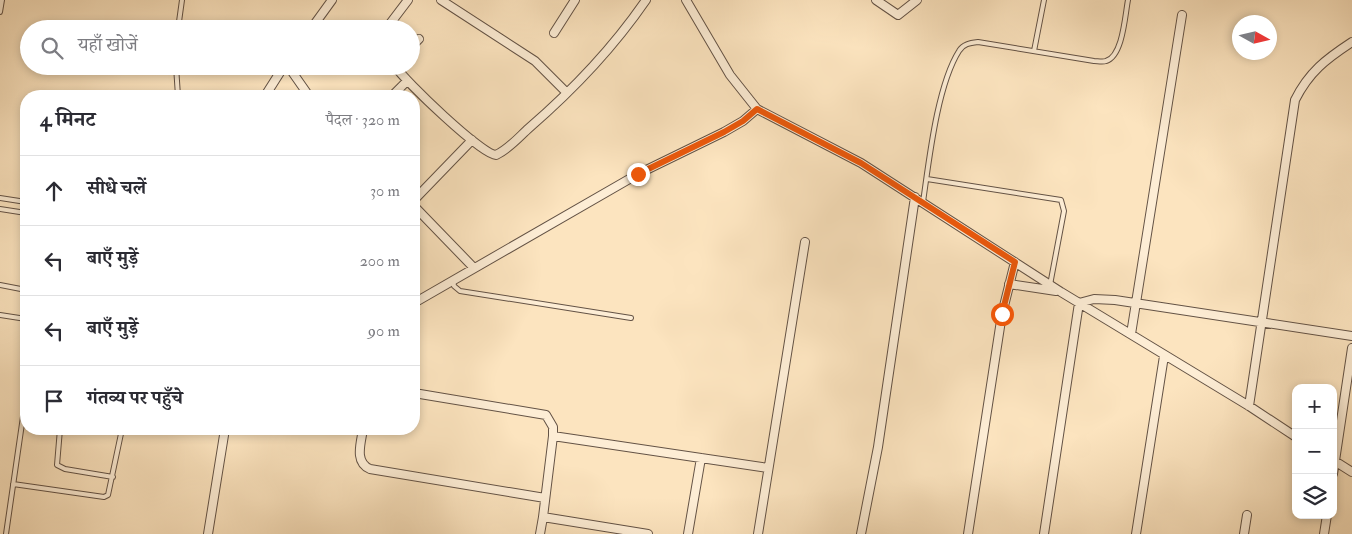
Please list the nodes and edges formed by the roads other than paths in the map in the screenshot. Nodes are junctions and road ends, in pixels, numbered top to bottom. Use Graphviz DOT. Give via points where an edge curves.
graph roads {
  1 [pos="2,0"];
  2 [pos="182,0"];
  3 [pos="332,0"];
  4 [pos="408,0"];
  5 [pos="441,0"];
  6 [pos="575,0"];
  7 [pos="646,0"];
  8 [pos="686,0"];
  9 [pos="876,0"];
  10 [pos="917,0"];
  11 [pos="1044,0"];
  12 [pos="1128,0"];
  13 [pos="0,12"];
  14 [pos="1182,15"];
  15 [pos="179,20"];
  16 [pos="318,20"];
  17 [pos="393,20"];
  18 [pos="554,33"];
  19 [pos="1352,42"];
  20 [pos="1034,52"];
  21 [pos="177,75"];
  22 [pos="280,75"];
  23 [pos="293,75"];
  24 [pos="402,75"];
  25 [pos="407,81"];
  26 [pos="178,90"];
  27 [pos="269,90"];
  28 [pos="304,90"];
  29 [pos="398,90"];
  30 [pos="417,90"];
  31 [pos="420,93"];
  32 [pos="567,93"];
  33 [pos="757,109"];
  34 [pos="472,140"];
  35 [pos="927,179"];
  36 [pos="420,194"];
  37 [pos="915,196"];
  38 [pos="0,198"];
  39 [pos="20,201"];
  40 [pos="923,202"];
  41 [pos="0,209"];
  42 [pos="20,212"];
  43 [pos="420,212"];
  44 [pos="805,242"];
  45 [pos="1015,262"];
  46 [pos="474,268"];
  47 [pos="453,280"];
  48 [pos="1009,284"];
  49 [pos="0,285"];
  50 [pos="1050,285"];
  51 [pos="20,289"];
  52 [pos="1061,292"];
  53 [pos="420,299"];
  54 [pos="1079,303"];
  55 [pos="1135,304"];
  56 [pos="0,315"];
  57 [pos="20,318"];
  58 [pos="631,318"];
  59 [pos="1260,323"];
  60 [pos="1131,334"];
  61 [pos="1352,336"];
  62 [pos="1352,348"];
  63 [pos="1164,356"];
  64 [pos="420,394"];
  65 [pos="1248,406"];
  66 [pos="1292,434"];
  67 [pos="20,435"];
  68 [pos="60,435"];
  69 [pos="121,435"];
  70 [pos="223,435"];
  71 [pos="362,435"];
  72 [pos="553,436"];
  73 [pos="1337,441"];
  74 [pos="701,458"];
  75 [pos="1337,462"];
  76 [pos="768,468"];
  77 [pos="1352,472"];
  78 [pos="113,477"];
  79 [pos="13,484"];
  80 [pos="545,498"];
  81 [pos="1247,515"];
  82 [pos="543,517"];
  83 [pos="1326,519"];
  84 [pos="6,534"];
  85 [pos="208,534"];
  86 [pos="540,534"];
  87 [pos="648,534"];
  88 [pos="688,534"];
  89 [pos="758,534"];
  90 [pos="861,534"];
  91 [pos="968,534"];
  92 [pos="1044,534"];
  93 [pos="1136,534"];
  94 [pos="1244,534"];
  95 [pos="1324,534"];
  1 -- 13 [label="lane"];
  2 -- 15 [label="lane"];
  3 -- 16 [label="street"];
  4 -- 17 [label="street"];
  5 -- 32 [label="street" via="535,61"];
  6 -- 18 [label="street"];
  7 -- 32 [label="street" via="608,51"];
  8 -- 33 [label="street" via="730,75"];
  9 -- 10 [label="street" via="898,15"];
  11 -- 20 [label="lane"];
  12 -- 20 [label="lane" via="1120,45 1114,56 1106,61"];
  14 -- 55 [label="street"];
  19 -- 59 [label="street" via="1316,68 1304,81 1295,100"];
  20 -- 35 [label="lane" via="978,42 967,43 959,50 941,102"];
  21 -- 26 [label="lane"];
  22 -- 27 [label="street"];
  23 -- 28 [label="street"];
  24 -- 25 [label="street"];
  25 -- 29 [label="street"];
  25 -- 30 [label="street"];
  31 -- 34 [label="street"];
  32 -- 34 [label="street" via="496,155 488,153"];
  33 -- 37 [label="street" via="861,163"];
  33 -- 46 [label="street" via="724,132 638,174"];
  34 -- 36 [label="street"];
  35 -- 40 [label="lane"];
  35 -- 50 [label="lane" via="1061,200 1064,211"];
  37 -- 40 [label="street"];
  37 -- 90 [label="street" via="880,439"];
  38 -- 39 [label="lane"];
  40 -- 45 [label="street"];
  41 -- 42 [label="lane"];
  43 -- 46 [label="street"];
  44 -- 76 [label="street"];
  45 -- 48 [label="street"];
  45 -- 50 [label="street"];
  46 -- 47 [label="street"];
  47 -- 53 [label="street"];
  47 -- 58 [label="lane" via="460,291"];
  48 -- 52 [label="street"];
  48 -- 91 [label="street"];
  49 -- 51 [label="lane"];
  50 -- 52 [label="street"];
  52 -- 54 [label="street"];
  54 -- 55 [label="street" via="1094,299"];
  54 -- 60 [label="street"];
  54 -- 92 [label="street"];
  55 -- 59 [label="street"];
  55 -- 60 [label="street"];
  56 -- 57 [label="lane"];
  59 -- 61 [label="street"];
  59 -- 65 [label="street"];
  60 -- 63 [label="street"];
  62 -- 73 [label="street"];
  63 -- 65 [label="street"];
  63 -- 93 [label="street"];
  64 -- 72 [label="street" via="540,413 551,420"];
  65 -- 66 [label="street"];
  67 -- 79 [label="lane"];
  68 -- 78 [label="lane" via="57,465"];
  69 -- 78 [label="lane"];
  70 -- 85 [label="street"];
  71 -- 80 [label="street" via="360,460 370,469"];
  72 -- 74 [label="street"];
  72 -- 80 [label="street"];
  74 -- 76 [label="street"];
  74 -- 88 [label="street"];
  75 -- 77 [label="street"];
  76 -- 89 [label="street"];
  78 -- 79 [label="lane" via="111,490 104,497"];
  79 -- 84 [label="lane"];
  80 -- 82 [label="street"];
  81 -- 94 [label="street"];
  82 -- 86 [label="street"];
  82 -- 87 [label="street"];
  83 -- 95 [label="street"];
}
